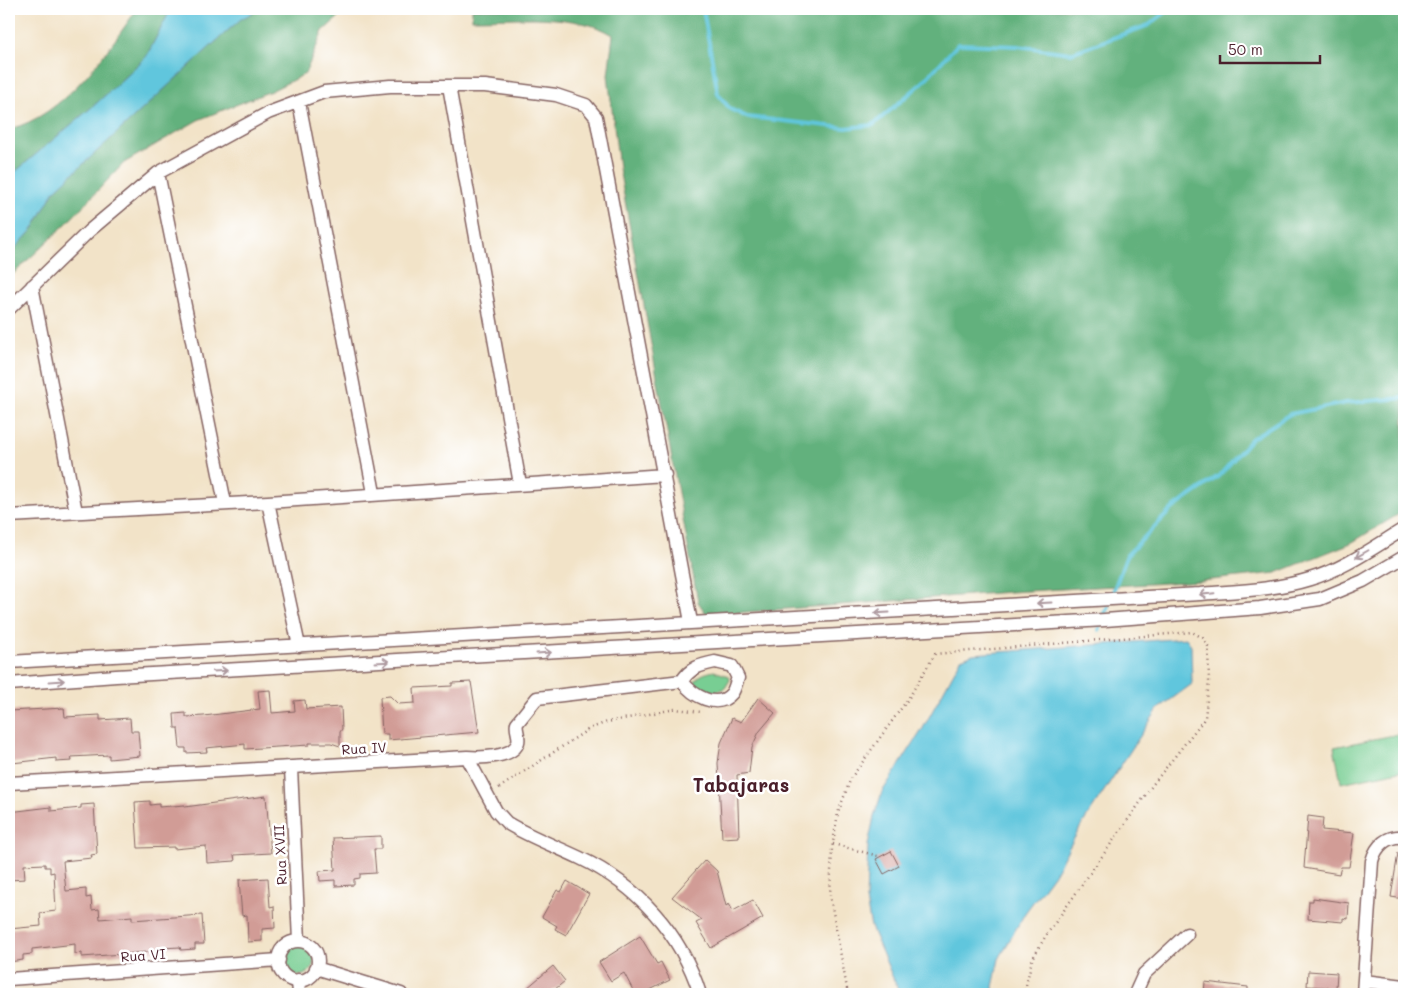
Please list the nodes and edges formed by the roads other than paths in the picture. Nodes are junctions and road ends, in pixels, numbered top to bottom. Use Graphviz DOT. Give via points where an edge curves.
graph roads {
  1 [pos="448,86"];
  2 [pos="299,102"];
  3 [pos="158,173"];
  4 [pos="32,286"];
  5 [pos="9,309"];
  6 [pos="665,475"];
  7 [pos="520,484"];
  8 [pos="374,493"];
  9 [pos="268,502"];
  10 [pos="226,503"];
  11 [pos="76,512"];
  12 [pos="9,516"];
  13 [pos="1404,530"];
  14 [pos="1404,557"];
  15 [pos="1258,588"];
  16 [pos="1260,608"];
  17 [pos="735,620"];
  18 [pos="691,622"];
  19 [pos="675,623"];
  20 [pos="737,641"];
  21 [pos="676,645"];
  22 [pos="299,646"];
  23 [pos="9,662"];
  24 [pos="682,681"];
  25 [pos="9,684"];
  26 [pos="467,757"];
  27 [pos="291,768"];
  28 [pos="9,783"];
  29 [pos="1404,837"];
  30 [pos="1187,934"];
  31 [pos="299,941"];
  32 [pos="279,960"];
  33 [pos="316,968"];
  34 [pos="9,979"];
  35 [pos="298,980"];
  36 [pos="1364,981"];
  37 [pos="1404,986"];
  38 [pos="1381,989"];
  39 [pos="299,994"];
  40 [pos="401,994"];
  41 [pos="700,994"];
  42 [pos="1135,994"];
  43 [pos="1363,994"];
  1 -- 2 [label="street" via="390,86 324,92"];
  1 -- 6 [label="street" via="485,86 556,95 586,105 596,117"];
  1 -- 7 [label="street"];
  2 -- 3 [label="street" via="268,113"];
  2 -- 8 [label="street"];
  3 -- 4 [label="street" via="89,231"];
  3 -- 10 [label="street"];
  4 -- 5 [label="street"];
  4 -- 11 [label="street"];
  6 -- 7 [label="street"];
  6 -- 18 [label="street"];
  7 -- 8 [label="street"];
  8 -- 9 [label="street"];
  9 -- 10 [label="street"];
  9 -- 22 [label="street"];
  10 -- 11 [label="street"];
  11 -- 12 [label="street"];
  13 -- 15 [label="street, one-way" via="1338,568 1309,579"];
  14 -- 16 [label="street" via="1363,581 1320,599"];
  15 -- 16 [label="street"];
  15 -- 17 [label="street, one-way"];
  16 -- 20 [label="street"];
  17 -- 18 [label="street"];
  17 -- 20 [label="street"];
  18 -- 19 [label="street"];
  19 -- 21 [label="street"];
  19 -- 22 [label="street"];
  20 -- 21 [label="street"];
  25 -- 21 [label="street, one-way"];
  22 -- 23 [label="street"];
  24 -- 26 [label="street, Rua IV" via="537,698 517,723 518,740 514,747 492,757"];
  26 -- 27 [label="street, Rua IV"];
  26 -- 41 [label="street" via="496,811 507,823 604,870 642,900 678,945"];
  27 -- 28 [label="street, Rua IV"];
  27 -- 31 [label="street, Rua XVII"];
  29 -- 36 [label="street" via="1383,842 1374,853"];
  30 -- 42 [label="street" via="1144,974"];
  31 -- 32 [label="street" via="282,948"];
  31 -- 33 [label="street" via="315,950"];
  32 -- 34 [label="street, Rua VI"];
  32 -- 35 [label="street" via="282,972"];
  33 -- 35 [label="street" via="309,977"];
  33 -- 40 [label="street"];
  35 -- 39 [label="street"];
  36 -- 38 [label="street"];
  36 -- 43 [label="street"];
  37 -- 38 [label="street"];
}
